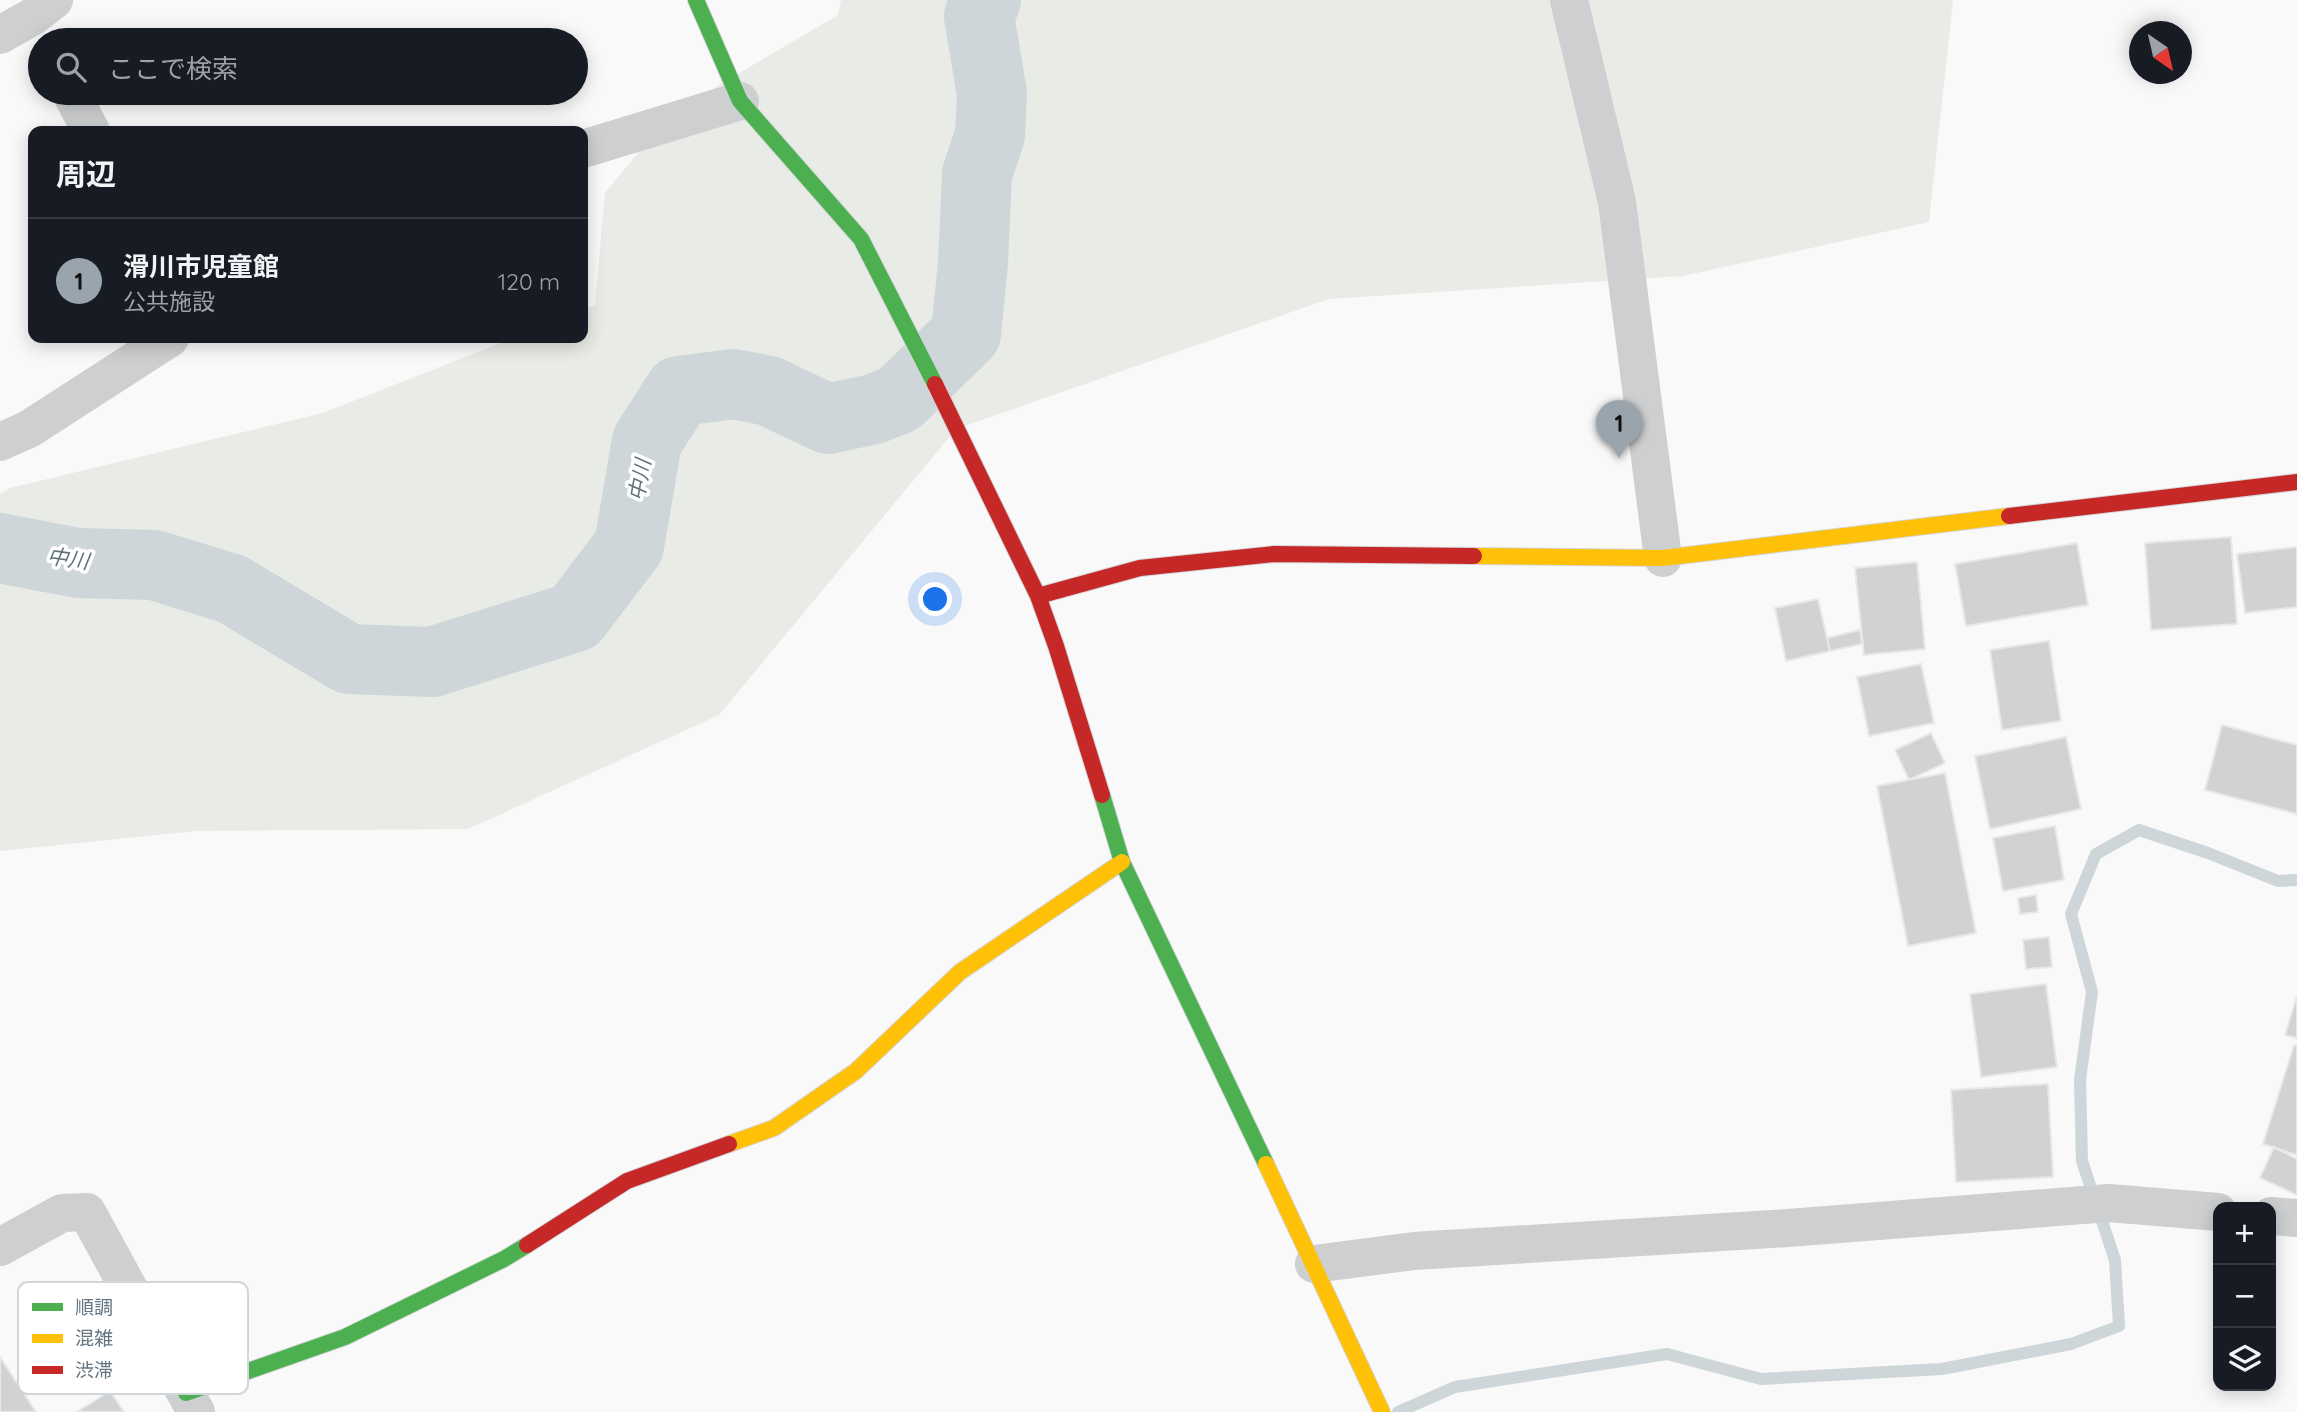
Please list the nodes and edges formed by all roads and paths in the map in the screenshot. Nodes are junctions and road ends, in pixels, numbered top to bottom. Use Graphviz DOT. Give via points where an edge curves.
graph roads {
  1 [pos="696,0"];
  2 [pos="1569,0"];
  3 [pos="740,101"];
  4 [pos="77,105"];
  5 [pos="88,126"];
  6 [pos="588,147"];
  7 [pos="162,343"];
  8 [pos="0,442"];
  9 [pos="2297,482"];
  10 [pos="1663,558"];
  11 [pos="1038,596"];
  12 [pos="1122,862"];
  13 [pos="2213,1212"];
  14 [pos="2276,1216"];
  15 [pos="2297,1218"];
  16 [pos="0,1247"];
  17 [pos="1314,1264"];
  18 [pos="125,1282"];
  19 [pos="248,1379"];
  20 [pos="212,1394"];
  21 [pos="191,1403"];
  22 [pos="1382,1412"];
  1 -- 3 [label="street"];
  2 -- 10 [label="street" via="1617,202"];
  3 -- 6 [label="street"];
  3 -- 11 [label="street" via="862,239"];
  4 -- 5 [label="street"];
  7 -- 8 [label="street" via="29,429"];
  9 -- 10 [label="street"];
  10 -- 11 [label="street" via="1274,554 1140,568"];
  11 -- 12 [label="street"];
  12 -- 17 [label="street"];
  12 -- 19 [label="street" via="960,972 856,1071 774,1128 627,1181 504,1258 345,1337"];
  13 -- 17 [label="street" via="2109,1203 1414,1251"];
  14 -- 15 [label="street"];
  16 -- 18 [label="street" via="62,1213 87,1212"];
  17 -- 22 [label="street"];
  20 -- 21 [label="street"];
}
